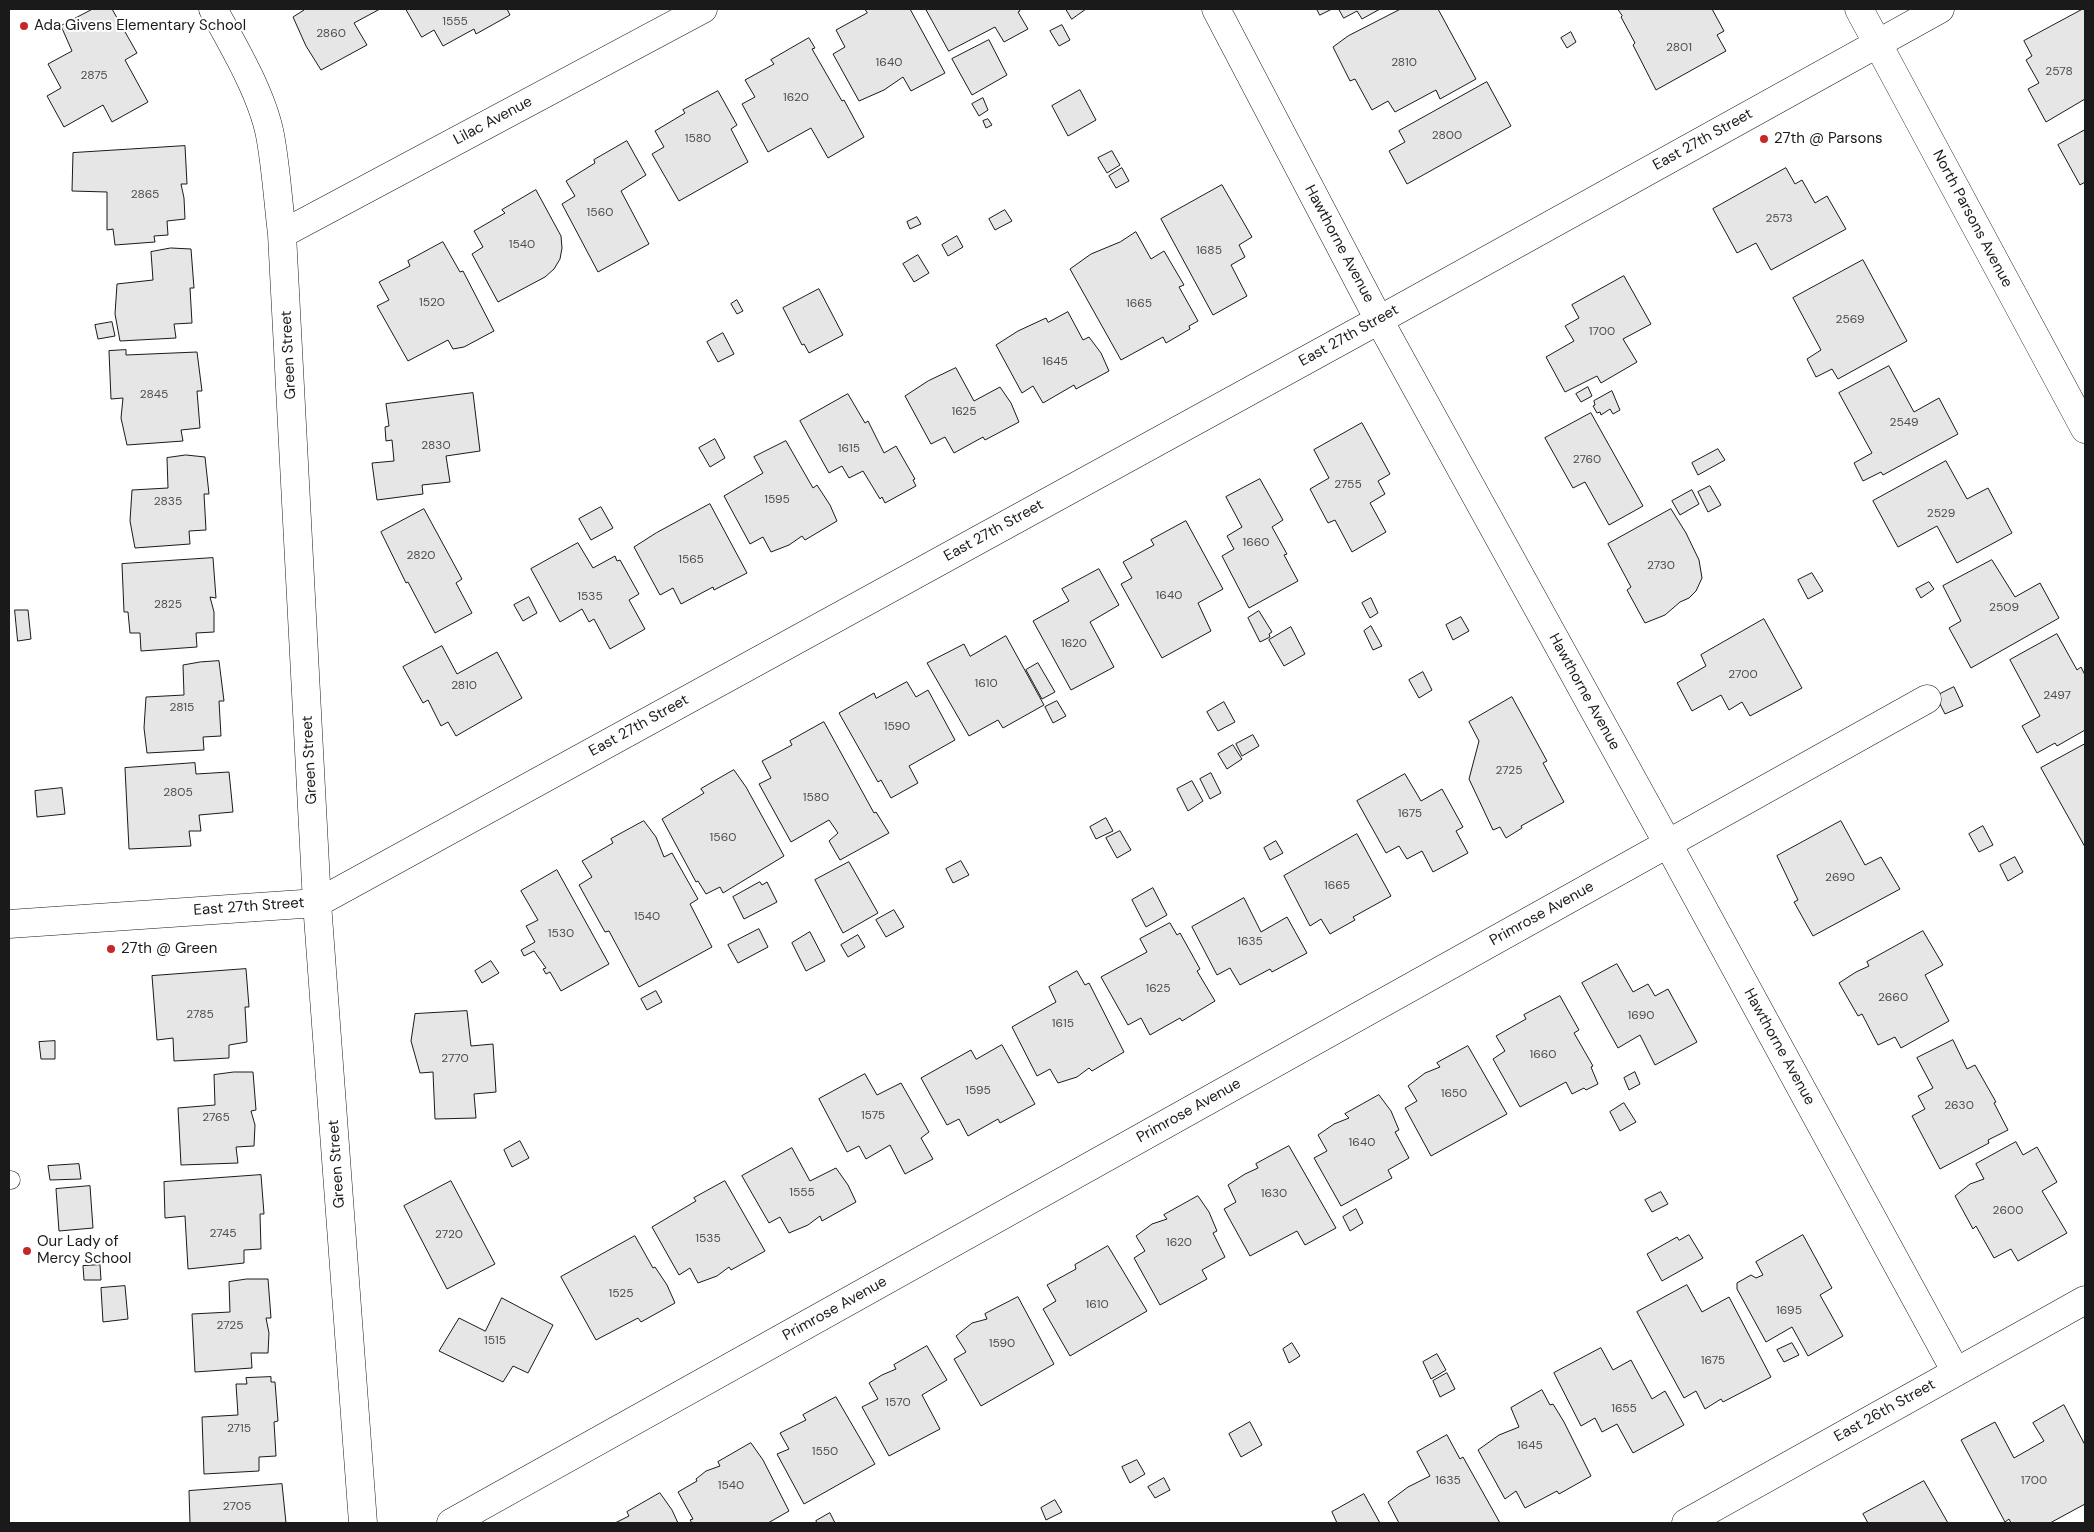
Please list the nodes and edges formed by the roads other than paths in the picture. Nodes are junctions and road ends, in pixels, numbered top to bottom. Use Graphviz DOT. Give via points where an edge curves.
graph roads {
  1 [pos="213,9"];
  2 [pos="703,9"];
  3 [pos="1216,9"];
  4 [pos="1859,9"];
  5 [pos="1940,9"];
  6 [pos="1878,43"];
  7 [pos="282,234"];
  8 [pos="1379,320"];
  9 [pos="2085,429"];
  10 [pos="1927,699"];
  11 [pos="1668,844"];
  12 [pos="317,902"];
  13 [pos="9,924"];
  14 [pos="2085,1300"];
  15 [pos="1956,1372"];
  16 [pos="1729,1513"];
  17 [pos="363,1523"];
  18 [pos="451,1523"];
  19 [pos="1686,1523"];
  1 -- 7 [label="street, Green Street" via="242,62 270,133"];
  2 -- 7 [label="street, Lilac Avenue"];
  3 -- 8 [label="street, Hawthorne Avenue"];
  4 -- 6 [label="street, North Parsons Avenue"];
  5 -- 6 [label="street, East 27th Street"];
  6 -- 8 [label="street, East 27th Street"];
  6 -- 9 [label="street, North Parsons Avenue"];
  7 -- 12 [label="street, Green Street"];
  8 -- 11 [label="street, Hawthorne Avenue"];
  8 -- 12 [label="street, East 27th Street"];
  10 -- 11 [label="street, Primrose Avenue"];
  11 -- 15 [label="street, Hawthorne Avenue"];
  11 -- 18 [label="street, Primrose Avenue"];
  12 -- 13 [label="street, East 27th Street"];
  12 -- 17 [label="street, Green Street"];
  14 -- 15 [label="street, East 26th Street"];
  15 -- 16 [label="street, East 26th Street"];
  16 -- 19 [label="street, East 26th Street"];
}
